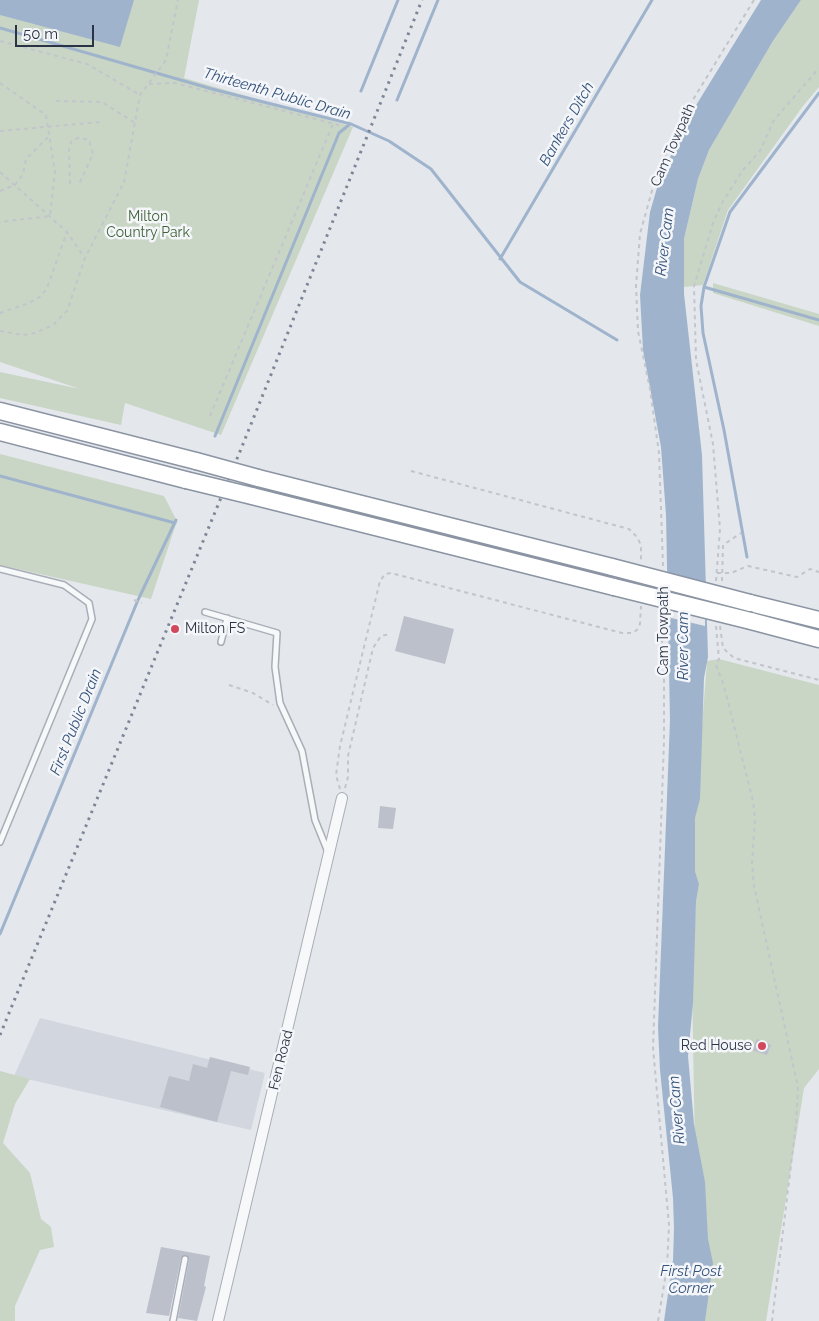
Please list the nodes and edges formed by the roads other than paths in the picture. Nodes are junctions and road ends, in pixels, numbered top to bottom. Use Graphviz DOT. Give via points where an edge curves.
graph roads {
  1 [pos="0,412"];
  2 [pos="0,432"];
  3 [pos="0,568"];
  4 [pos="205,612"];
  5 [pos="227,618"];
  6 [pos="819,620"];
  7 [pos="819,639"];
  8 [pos="221,642"];
  9 [pos="342,798"];
  10 [pos="0,842"];
  11 [pos="330,854"];
  12 [pos="185,1259"];
  13 [pos="173,1321"];
  14 [pos="218,1321"];
  1 -- 6 [label="highway, bridge"];
  2 -- 7 [label="highway, bridge"];
  3 -- 10 [label="lane" via="64,586 89,603 92,619"];
  4 -- 5 [label="lane"];
  5 -- 8 [label="lane"];
  5 -- 11 [label="lane" via="278,633 275,667 280,703 302,751 315,820"];
  9 -- 11 [label="street, Fen Road"];
  11 -- 14 [label="street, Fen Road"];
  12 -- 13 [label="lane"];
}
